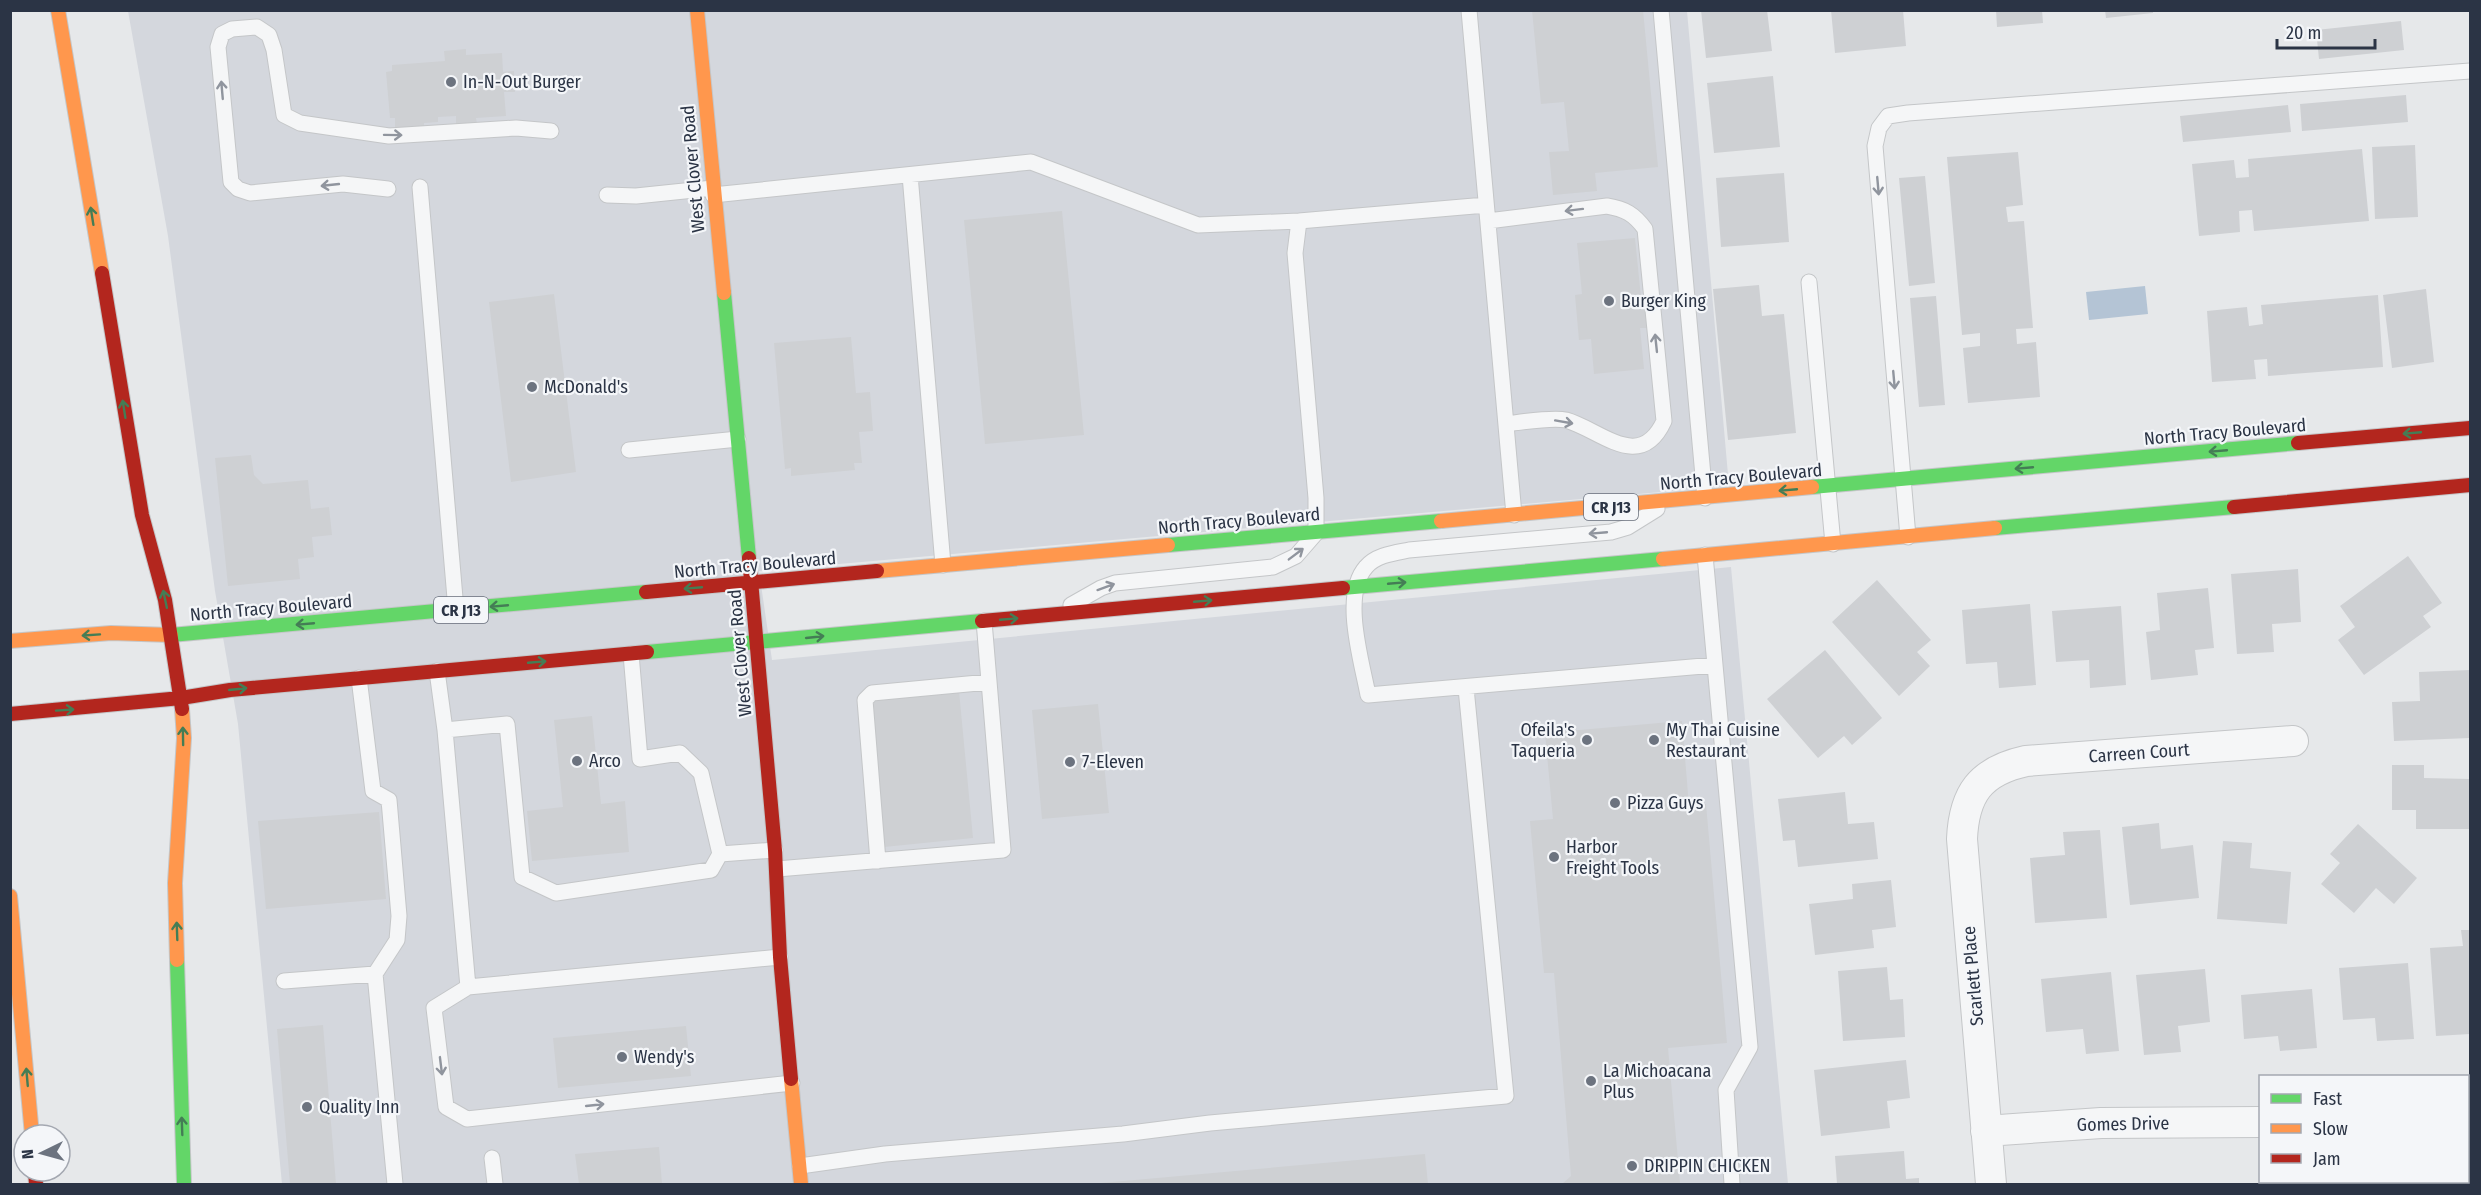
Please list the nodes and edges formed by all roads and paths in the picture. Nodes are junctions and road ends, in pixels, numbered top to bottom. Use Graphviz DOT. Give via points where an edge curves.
graph roads {
  1 [pos="58,10"];
  2 [pos="696,10"];
  3 [pos="1469,10"];
  4 [pos="1661,10"];
  5 [pos="2470,71"];
  6 [pos="550,131"];
  7 [pos="910,175"];
  8 [pos="420,187"];
  9 [pos="388,189"];
  10 [pos="713,192"];
  11 [pos="607,195"];
  12 [pos="1486,205"];
  13 [pos="1299,221"];
  14 [pos="1488,221"];
  15 [pos="1809,282"];
  16 [pos="1506,423"];
  17 [pos="2470,428"];
  18 [pos="738,440"];
  19 [pos="629,450"];
  20 [pos="1903,479"];
  21 [pos="2470,486"];
  22 [pos="1828,487"];
  23 [pos="1705,498"];
  24 [pos="1670,501"];
  25 [pos="1514,515"];
  26 [pos="1316,533"];
  27 [pos="1908,537"];
  28 [pos="1833,544"];
  29 [pos="1705,555"];
  30 [pos="943,565"];
  31 [pos="752,583"];
  32 [pos="1356,587"];
  33 [pos="456,610"];
  34 [pos="1055,615"];
  35 [pos="984,621"];
  36 [pos="171,635"];
  37 [pos="10,641"];
  38 [pos="757,642"];
  39 [pos="631,654"];
  40 [pos="1715,665"];
  41 [pos="437,671"];
  42 [pos="359,678"];
  43 [pos="989,681"];
  44 [pos="1466,688"];
  45 [pos="181,698"];
  46 [pos="10,714"];
  47 [pos="445,730"];
  48 [pos="2292,741"];
  49 [pos="1989,775"];
  50 [pos="775,850"];
  51 [pos="720,854"];
  52 [pos="878,861"];
  53 [pos="777,870"];
  54 [pos="10,896"];
  55 [pos="780,957"];
  56 [pos="375,974"];
  57 [pos="284,981"];
  58 [pos="468,987"];
  59 [pos="792,1083"];
  60 [pos="2259,1122"];
  61 [pos="31,1123"];
  62 [pos="1986,1131"];
  63 [pos="492,1158"];
  64 [pos="800,1166"];
  65 [pos="184,1185"];
  66 [pos="395,1185"];
  67 [pos="495,1185"];
  68 [pos="801,1185"];
  69 [pos="1732,1185"];
  70 [pos="1992,1185"];
  36 -- 1 [label="main road, one-way" via="142,515"];
  2 -- 10 [label="main road, West Clover Road"];
  3 -- 12 [label="lane"];
  4 -- 23 [label="lane"];
  5 -- 20 [label="lane, one-way" via="1888,116 1875,146"];
  9 -- 6 [label="lane, one-way" via="343,183 250,193 238,189 231,182 218,47 222,34 257,27 269,35 284,115 300,123 389,136 516,128"];
  7 -- 10 [label="lane"];
  7 -- 13 [label="lane" via="1031,162 1198,225"];
  7 -- 30 [label="lane"];
  8 -- 33 [label="lane"];
  10 -- 11 [label="lane"];
  10 -- 18 [label="main road, West Clover Road"];
  12 -- 13 [label="lane"];
  12 -- 14 [label="lane"];
  13 -- 26 [label="lane" via="1295,253"];
  14 -- 16 [label="lane"];
  16 -- 14 [label="lane, one-way" via="1564,420 1616,444 1634,447 1649,441 1664,421 1645,229 1635,216 1607,206"];
  15 -- 22 [label="lane"];
  16 -- 25 [label="lane"];
  17 -- 20 [label="main road, North Tracy Boulevard / CR J13, one-way"];
  18 -- 19 [label="lane"];
  18 -- 31 [label="main road, West Clover Road"];
  20 -- 22 [label="main road, North Tracy Boulevard / CR J13"];
  20 -- 27 [label="lane"];
  21 -- 27 [label="main road"];
  22 -- 23 [label="main road, North Tracy Boulevard / CR J13, one-way"];
  22 -- 28 [label="lane"];
  23 -- 24 [label="main road, North Tracy Boulevard / CR J13"];
  24 -- 25 [label="main road, North Tracy Boulevard / CR J13"];
  24 -- 32 [label="lane, one-way" via="1628,527 1611,532 1393,553 1366,567"];
  25 -- 26 [label="main road, North Tracy Boulevard / CR J13"];
  26 -- 30 [label="main road, North Tracy Boulevard / CR J13"];
  34 -- 26 [label="lane, one-way" via="1115,583 1273,567 1296,556"];
  27 -- 28 [label="main road"];
  28 -- 29 [label="main road"];
  32 -- 29 [label="main road, one-way"];
  29 -- 40 [label="lane"];
  30 -- 31 [label="main road, North Tracy Boulevard / CR J13"];
  31 -- 33 [label="main road, North Tracy Boulevard / CR J13, one-way"];
  31 -- 38 [label="main road, West Clover Road"];
  34 -- 32 [label="main road, one-way"];
  32 -- 44 [label="lane" via="1355,623 1368,695"];
  33 -- 36 [label="main road, North Tracy Boulevard / CR J13, one-way"];
  35 -- 34 [label="main road, one-way"];
  38 -- 35 [label="main road, one-way"];
  35 -- 43 [label="lane"];
  36 -- 37 [label="main road, North Tracy Boulevard / CR J13, one-way" via="111,633"];
  36 -- 45 [label="main road"];
  38 -- 39 [label="main road"];
  38 -- 50 [label="main road, West Clover Road"];
  41 -- 39 [label="main road, one-way"];
  39 -- 51 [label="lane" via="640,759 680,753 701,773"];
  40 -- 44 [label="lane"];
  40 -- 69 [label="lane" via="1750,1047 1726,1090"];
  41 -- 42 [label="main road"];
  41 -- 47 [label="lane"];
  45 -- 42 [label="main road, one-way"];
  42 -- 56 [label="lane" via="372,791 389,800 399,916 397,940"];
  43 -- 52 [label="lane" via="872,693 865,700"];
  43 -- 52 [label="lane" via="1004,850"];
  44 -- 64 [label="lane" via="1506,1096 885,1154"];
  46 -- 45 [label="main road, one-way"];
  65 -- 45 [label="main road, one-way" via="176,883 184,738"];
  47 -- 51 [label="lane" via="507,724 522,877 556,893 711,870"];
  47 -- 58 [label="lane"];
  48 -- 49 [label="street, Carreen Court" via="2026,761 2006,765"];
  49 -- 62 [label="street, Scarlett Place" via="1967,803 1962,839"];
  50 -- 51 [label="lane"];
  50 -- 53 [label="main road, West Clover Road"];
  52 -- 53 [label="lane"];
  53 -- 55 [label="main road, West Clover Road"];
  61 -- 54 [label="main road, one-way"];
  55 -- 58 [label="lane"];
  55 -- 59 [label="main road, West Clover Road"];
  56 -- 57 [label="lane"];
  56 -- 66 [label="lane"];
  58 -- 59 [label="lane, one-way" via="434,1008 446,1107 467,1119"];
  59 -- 64 [label="main road, West Clover Road"];
  60 -- 62 [label="street, Gomes Drive" via="2101,1123"];
  62 -- 70 [label="street, Scarlett Place"];
  63 -- 67 [label="lane"];
  64 -- 68 [label="main road, West Clover Road"];
}
